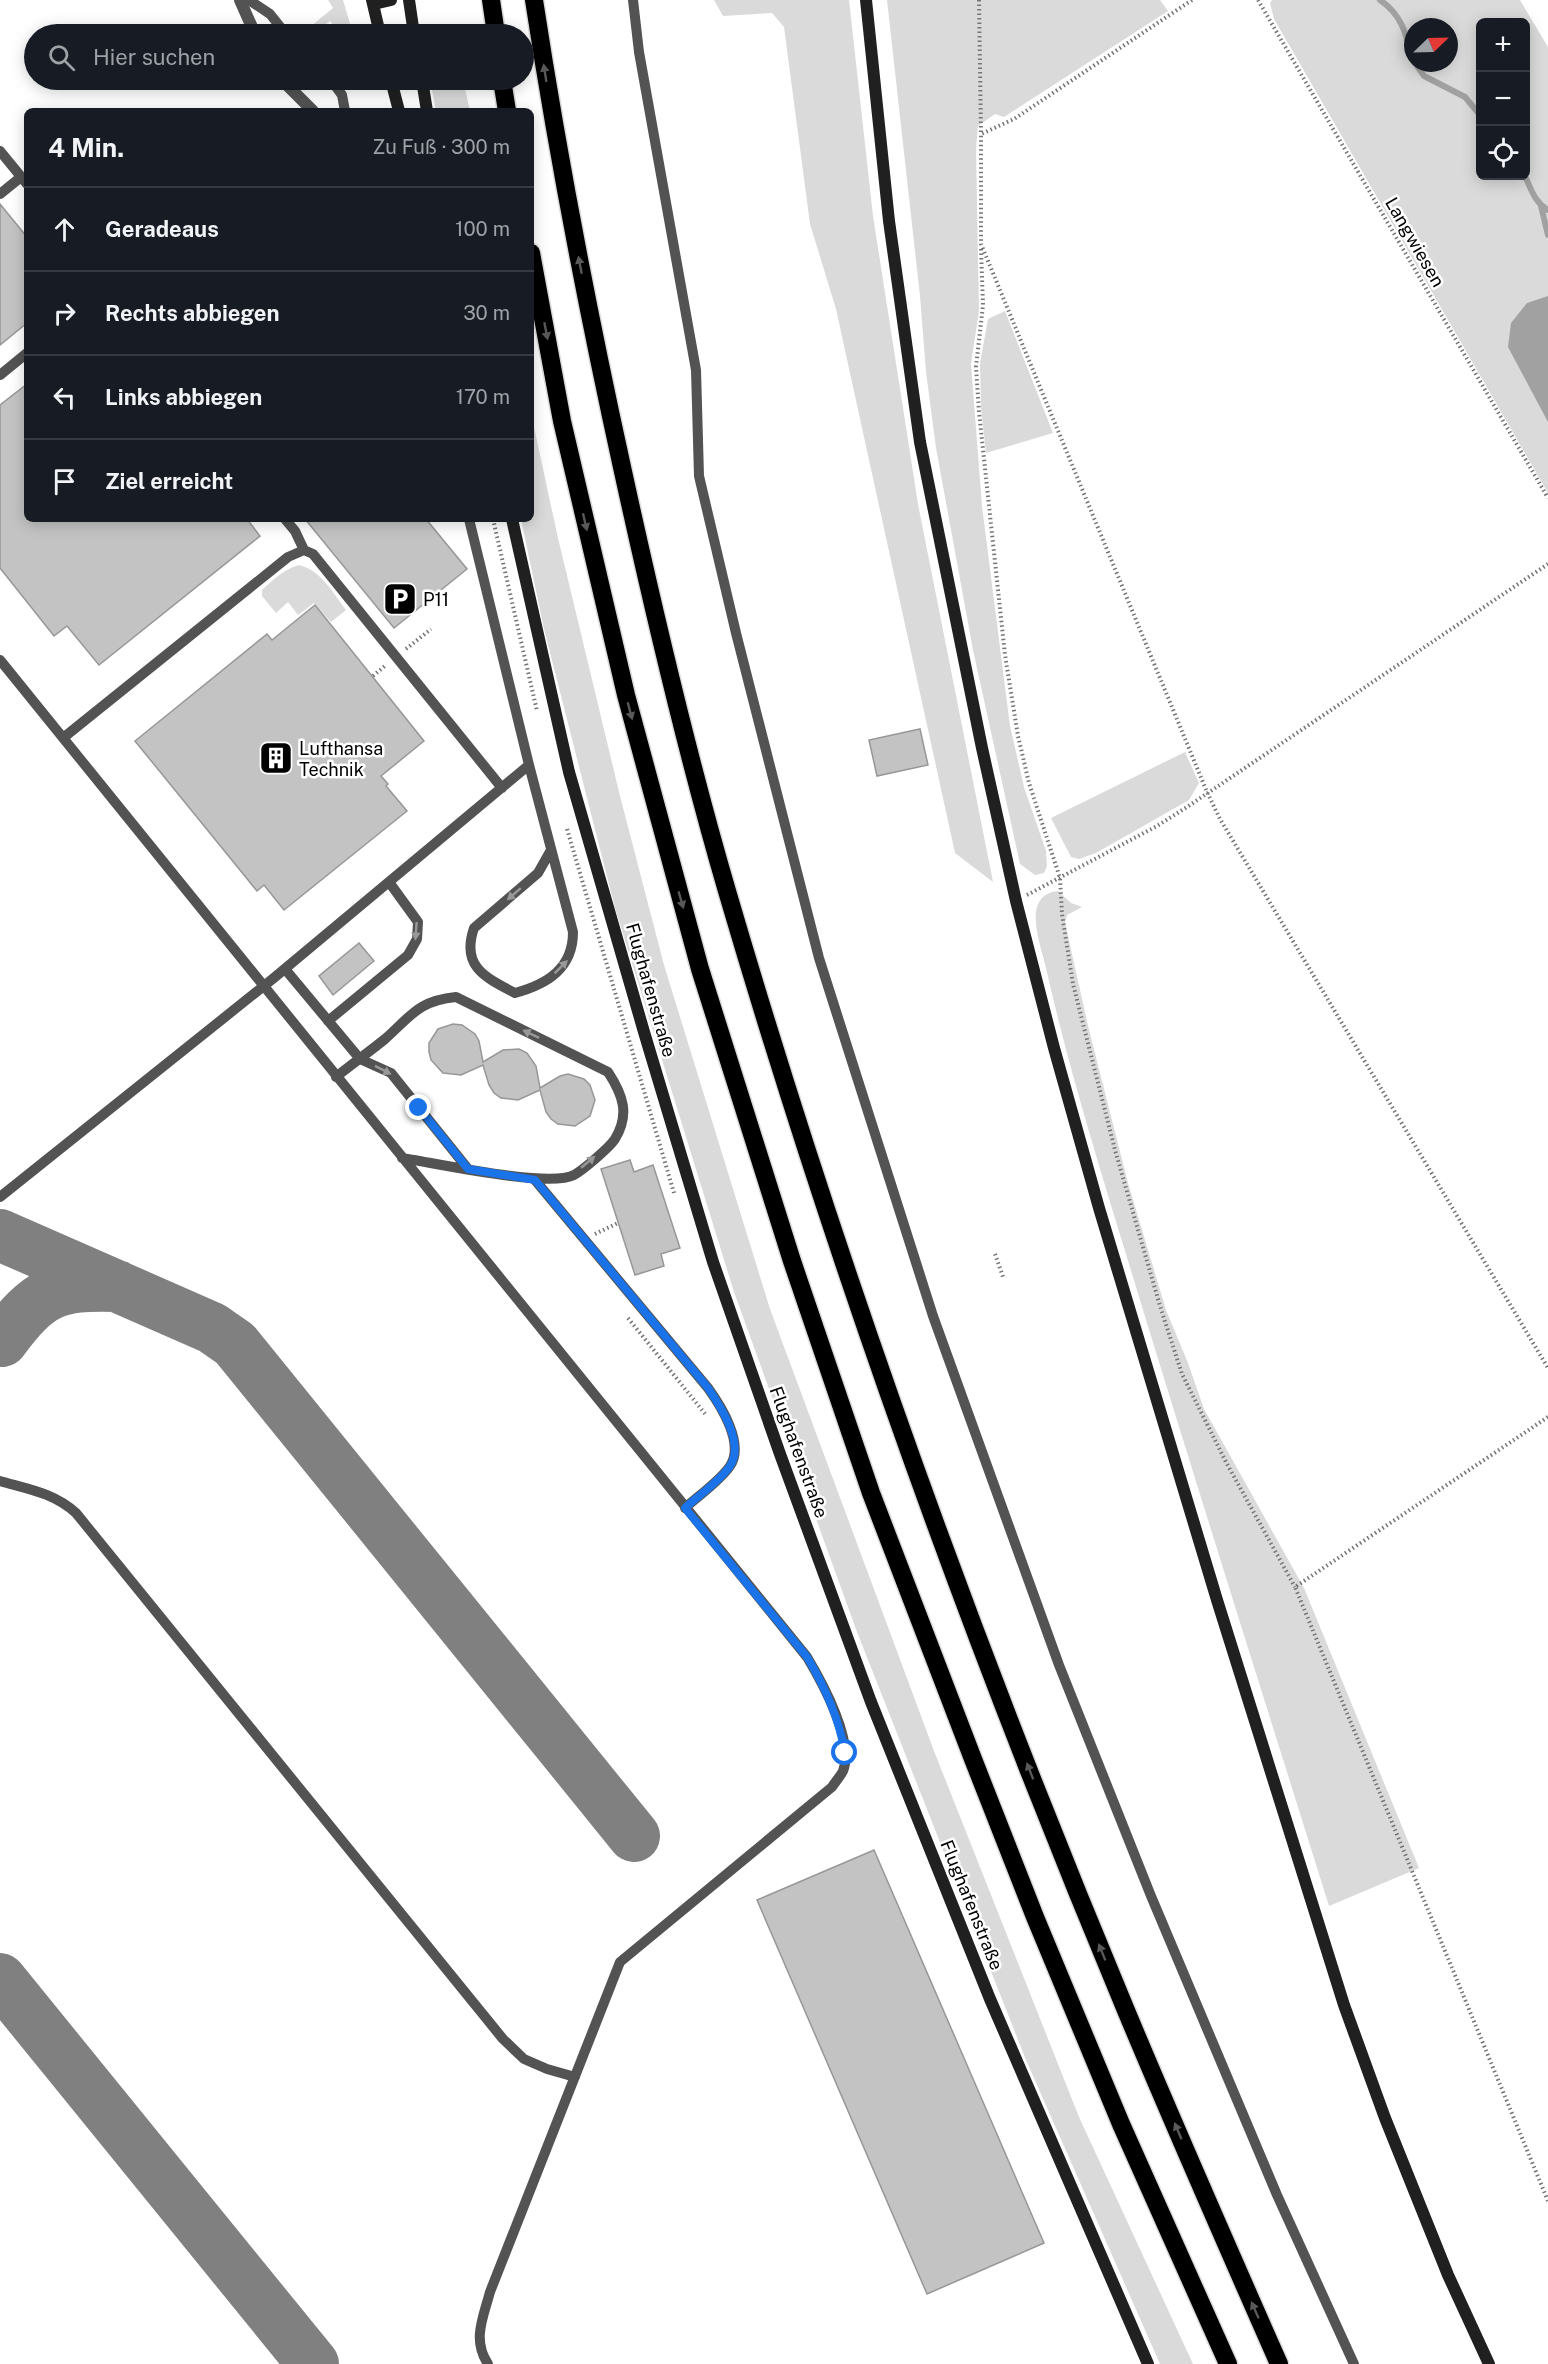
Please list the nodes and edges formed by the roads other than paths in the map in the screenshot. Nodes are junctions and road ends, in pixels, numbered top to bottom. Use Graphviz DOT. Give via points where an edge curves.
graph roads {
  1 [pos="240,0"];
  2 [pos="249,0"];
  3 [pos="391,0"];
  4 [pos="409,0"];
  5 [pos="491,0"];
  6 [pos="534,0"];
  7 [pos="633,0"];
  8 [pos="866,0"];
  9 [pos="373,2"];
  10 [pos="251,24"];
  11 [pos="278,24"];
  12 [pos="378,24"];
  13 [pos="413,24"];
  14 [pos="495,24"];
  15 [pos="292,90"];
  16 [pos="338,90"];
  17 [pos="394,90"];
  18 [pos="424,90"];
  19 [pos="504,90"];
  20 [pos="310,108"];
  21 [pos="344,108"];
  22 [pos="398,108"];
  23 [pos="427,108"];
  24 [pos="507,108"];
  25 [pos="0,151"];
  26 [pos="24,181"];
  27 [pos="0,194"];
  28 [pos="534,269"];
  29 [pos="24,355"];
  30 [pos="0,375"];
  31 [pos="288,522"];
  32 [pos="470,522"];
  33 [pos="513,522"];
  34 [pos="304,550"];
  35 [pos="0,660"];
  36 [pos="63,738"];
  37 [pos="529,765"];
  38 [pos="502,788"];
  39 [pos="551,850"];
  40 [pos="389,882"];
  41 [pos="285,969"];
  42 [pos="263,987"];
  43 [pos="328,1021"];
  44 [pos="360,1059"];
  45 [pos="336,1077"];
  46 [pos="402,1158"];
  47 [pos="468,1169"];
  48 [pos="535,1180"];
  49 [pos="0,1197"];
  50 [pos="0,1481"];
  51 [pos="685,1508"];
  52 [pos="575,2077"];
  53 [pos="488,2364"];
  54 [pos="1148,2364"];
  55 [pos="1228,2364"];
  56 [pos="1279,2364"];
  57 [pos="1354,2364"];
  58 [pos="1489,2364"];
  1 -- 10 [label="street"];
  2 -- 11 [label="lane"];
  3 -- 9 [label="main road"];
  4 -- 13 [label="main road"];
  5 -- 14 [label="highway"];
  56 -- 6 [label="highway, one-way" via="1125,2009 998,1688 923,1491 813,1169 726,889 661,647 573,231"];
  7 -- 57 [label="lane" via="696,370 699,476 819,958 933,1317 1059,1665 1151,1896"];
  8 -- 58 [label="main road" via="889,221 920,442 1016,901 1054,1048 1217,1600 1344,2005 1448,2275"];
  9 -- 12 [label="main road"];
  15 -- 20 [label="street"];
  16 -- 21 [label="lane"];
  17 -- 22 [label="main road"];
  18 -- 23 [label="main road"];
  19 -- 24 [label="highway"];
  25 -- 26 [label="lane"];
  26 -- 27 [label="lane"];
  28 -- 55 [label="highway, one-way" via="562,421 640,751 700,969 792,1261 872,1493 973,1759 1117,2113"];
  29 -- 30 [label="lane"];
  31 -- 34 [label="lane"];
  32 -- 37 [label="lane"];
  33 -- 54 [label="main road, Flughafenstraße" via="569,772 713,1262 872,1702 990,1999"];
  34 -- 36 [label="lane" via="288,557"];
  34 -- 38 [label="lane" via="313,554"];
  35 -- 36 [label="lane"];
  36 -- 42 [label="lane"];
  37 -- 38 [label="lane"];
  37 -- 39 [label="lane"];
  38 -- 40 [label="lane"];
  39 -- 39 [label="lane, one-way" via="538,873 474,928 470,940 469,955 477,968 490,981 515,993 555,974 573,948 573,932"];
  40 -- 41 [label="lane"];
  40 -- 43 [label="lane, one-way" via="418,922 417,939 408,955"];
  41 -- 42 [label="lane"];
  41 -- 43 [label="lane"];
  42 -- 45 [label="lane"];
  42 -- 49 [label="lane"];
  43 -- 44 [label="lane"];
  44 -- 45 [label="lane"];
  44 -- 47 [label="lane, one-way" via="391,1073"];
  48 -- 44 [label="lane, one-way" via="573,1176 613,1142 623,1125 625,1106 620,1089 608,1072 456,998 436,1000 417,1008"];
  45 -- 46 [label="lane"];
  46 -- 47 [label="lane"];
  46 -- 51 [label="lane"];
  47 -- 48 [label="lane"];
  48 -- 51 [label="lane" via="724,1410 735,1455 729,1467"];
  50 -- 52 [label="lane" via="49,1495 76,1513 503,2039 524,2059"];
  51 -- 52 [label="lane" via="818,1675 840,1726 845,1753 843,1771 832,1787 620,1962"];
  52 -- 53 [label="lane" via="490,2292 478,2340"];
}
